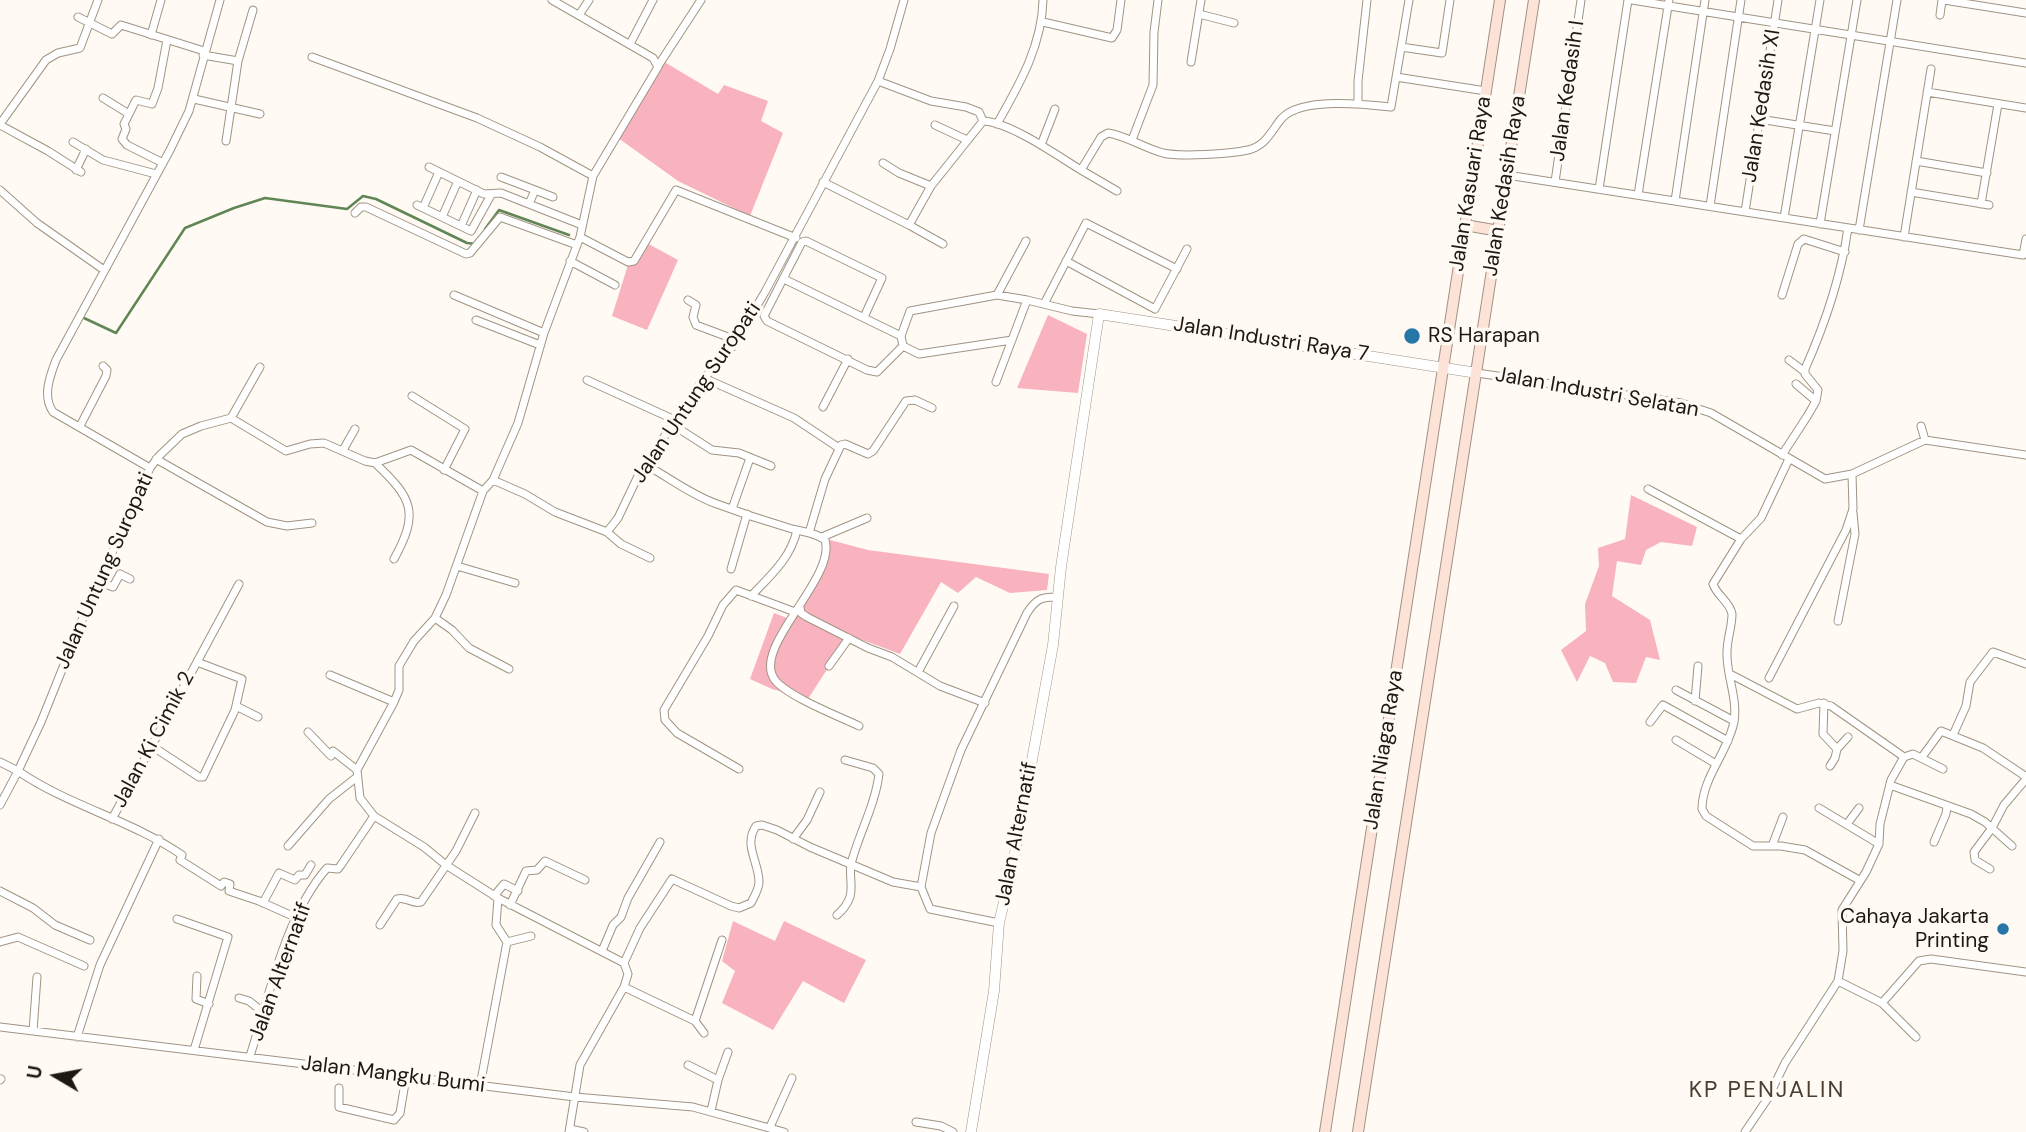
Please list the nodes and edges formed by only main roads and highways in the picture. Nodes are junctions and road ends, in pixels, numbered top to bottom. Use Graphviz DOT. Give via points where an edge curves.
graph roads {
  1 [pos="1500,0"];
  2 [pos="1534,0"];
  3 [pos="1465,225"];
  4 [pos="1499,231"];
  5 [pos="1442,368"];
  6 [pos="1477,373"];
  7 [pos="1325,1132"];
  8 [pos="1358,1132"];
  1 -- 3 [label="main road, Jalan Kasuari Raya"];
  2 -- 4 [label="main road, Jalan Kedasih Raya"];
  3 -- 4 [label="main road"];
  3 -- 5 [label="main road, Jalan Kasuari Raya"];
  4 -- 6 [label="main road, Jalan Kedasih Raya"];
  5 -- 7 [label="main road, Jalan Niaga Raya"];
  6 -- 8 [label="main road, Jalan Niaga Raya"];
}
